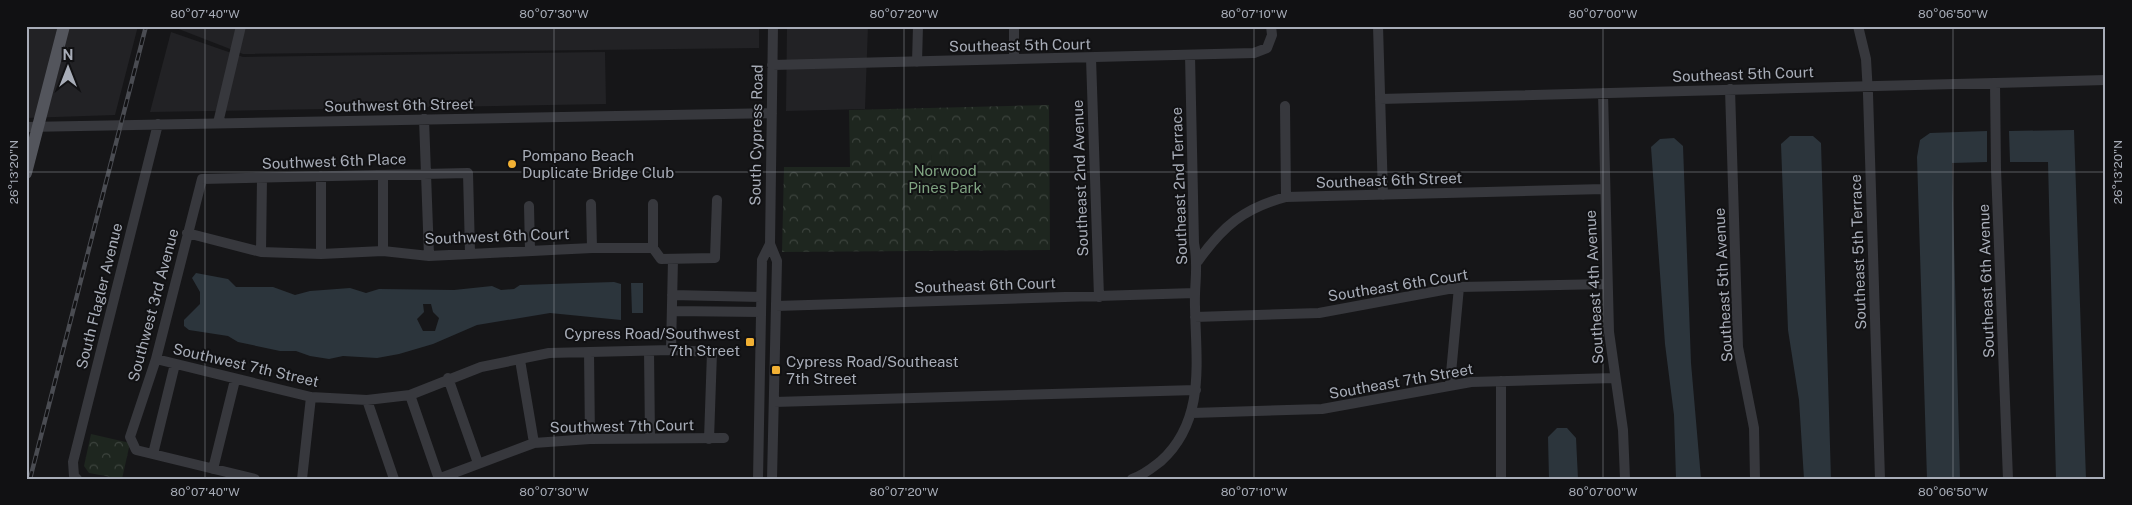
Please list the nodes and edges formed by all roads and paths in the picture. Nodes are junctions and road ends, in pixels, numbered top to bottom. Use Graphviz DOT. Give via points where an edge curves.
graph roads {
  1 [pos="64,26"];
  2 [pos="241,26"];
  3 [pos="773,26"];
  4 [pos="918,26"];
  5 [pos="1014,26"];
  6 [pos="1272,26"];
  7 [pos="1378,26"];
  8 [pos="1858,26"];
  9 [pos="1190,55"];
  10 [pos="1091,58"];
  11 [pos="1014,59"];
  12 [pos="917,62"];
  13 [pos="772,65"];
  14 [pos="2106,80"];
  15 [pos="1996,83"];
  16 [pos="1867,86"];
  17 [pos="1730,90"];
  18 [pos="1603,93"];
  19 [pos="1380,99"];
  20 [pos="1285,106"];
  21 [pos="772,113"];
  22 [pos="424,119"];
  23 [pos="218,123"];
  24 [pos="158,124"];
  25 [pos="32,127"];
  26 [pos="26,173"];
  27 [pos="426,173"];
  28 [pos="383,175"];
  29 [pos="321,176"];
  30 [pos="262,178"];
  31 [pos="202,180"];
  32 [pos="1604,189"];
  33 [pos="1383,195"];
  34 [pos="1286,197"];
  35 [pos="716,200"];
  36 [pos="591,204"];
  37 [pos="653,204"];
  38 [pos="529,206"];
  39 [pos="187,233"];
  40 [pos="770,244"];
  41 [pos="592,248"];
  42 [pos="653,248"];
  43 [pos="530,250"];
  44 [pos="383,251"];
  45 [pos="261,252"];
  46 [pos="470,252"];
  47 [pos="322,254"];
  48 [pos="429,256"];
  49 [pos="673,259"];
  50 [pos="1198,261"];
  51 [pos="1606,284"];
  52 [pos="1459,288"];
  53 [pos="1195,293"];
  54 [pos="672,296"];
  55 [pos="761,297"];
  56 [pos="1099,297"];
  57 [pos="776,306"];
  58 [pos="672,311"];
  59 [pos="761,312"];
  60 [pos="1195,317"];
  61 [pos="671,350"];
  62 [pos="649,351"];
  63 [pos="588,352"];
  64 [pos="156,359"];
  65 [pos="520,360"];
  66 [pos="175,364"];
  67 [pos="448,378"];
  68 [pos="1614,378"];
  69 [pos="235,380"];
  70 [pos="1501,381"];
  71 [pos="1450,384"];
  72 [pos="1196,390"];
  73 [pos="410,394"];
  74 [pos="311,398"];
  75 [pos="366,400"];
  76 [pos="774,402"];
  77 [pos="1192,412"];
  78 [pos="650,438"];
  79 [pos="724,438"];
  80 [pos="590,439"];
  81 [pos="709,439"];
  82 [pos="534,443"];
  83 [pos="153,454"];
  84 [pos="478,463"];
  85 [pos="213,469"];
  86 [pos="1150,475"];
  87 [pos="76,477"];
  88 [pos="254,479"];
  89 [pos="302,479"];
  90 [pos="394,479"];
  91 [pos="439,479"];
  92 [pos="758,479"];
  93 [pos="772,479"];
  94 [pos="1132,479"];
  95 [pos="1501,479"];
  96 [pos="1626,479"];
  97 [pos="1755,479"];
  98 [pos="1880,479"];
  99 [pos="2008,479"];
  1 -- 25 [label="main road"];
  2 -- 23 [label="street"];
  3 -- 13 [label="street, South Cypress Road"];
  4 -- 12 [label="street"];
  5 -- 11 [label="street"];
  6 -- 9 [label="street, Southeast 5th Court" via="1267,48 1254,53"];
  7 -- 19 [label="street"];
  8 -- 16 [label="street, Southeast 5th Terrace" via="1866,59"];
  9 -- 10 [label="street, Southeast 5th Court"];
  9 -- 50 [label="street, Southeast 2nd Terrace" via="1194,243"];
  10 -- 11 [label="street, Southeast 5th Court"];
  10 -- 56 [label="street, Southeast 2nd Avenue"];
  11 -- 12 [label="street, Southeast 5th Court"];
  12 -- 13 [label="street, Southeast 5th Court"];
  13 -- 21 [label="street, South Cypress Road"];
  14 -- 15 [label="street, Southeast 5th Court"];
  15 -- 16 [label="street, Southeast 5th Court"];
  15 -- 99 [label="street, Southeast 6th Avenue" via="1996,170"];
  16 -- 17 [label="street, Southeast 5th Court"];
  16 -- 98 [label="street, Southeast 5th Terrace"];
  17 -- 18 [label="street, Southeast 5th Court"];
  17 -- 97 [label="street, Southeast 5th Avenue" via="1738,347 1754,428"];
  18 -- 19 [label="street, Southeast 5th Court"];
  18 -- 32 [label="street, Southeast 4th Avenue"];
  19 -- 33 [label="street"];
  20 -- 34 [label="street"];
  21 -- 22 [label="street, Southwest 6th Street"];
  21 -- 40 [label="street, South Cypress Road"];
  22 -- 23 [label="street, Southwest 6th Street"];
  22 -- 27 [label="street"];
  23 -- 24 [label="street, Southwest 6th Street"];
  24 -- 25 [label="street, Southwest 6th Street"];
  24 -- 87 [label="street, South Flagler Avenue" via="73,462"];
  25 -- 26 [label="main road"];
  27 -- 28 [label="street, Southwest 6th Place"];
  27 -- 46 [label="street, Southwest 6th Place" via="468,173"];
  27 -- 48 [label="street"];
  28 -- 29 [label="street, Southwest 6th Place"];
  28 -- 44 [label="street"];
  29 -- 30 [label="street, Southwest 6th Place"];
  29 -- 47 [label="street"];
  30 -- 31 [label="street, Southwest 6th Place"];
  30 -- 45 [label="street"];
  31 -- 39 [label="street, Southwest 3rd Avenue"];
  32 -- 33 [label="street, Southeast 6th Street"];
  32 -- 51 [label="street, Southeast 4th Avenue"];
  33 -- 34 [label="street, Southeast 6th Street"];
  34 -- 50 [label="street, Southeast 6th Street" via="1244,213 1216,236"];
  35 -- 49 [label="street, Southwest 6th Court" via="715,258"];
  36 -- 41 [label="street"];
  37 -- 42 [label="street"];
  38 -- 43 [label="street"];
  39 -- 45 [label="street, Southwest 6th Court"];
  39 -- 64 [label="street, Southwest 3rd Avenue"];
  40 -- 55 [label="street, South Cypress Road" via="762,260"];
  40 -- 57 [label="street, South Cypress Road" via="777,261"];
  41 -- 42 [label="street, Southwest 6th Court"];
  41 -- 43 [label="street, Southwest 6th Court"];
  42 -- 49 [label="street, Southwest 6th Court" via="661,259"];
  43 -- 46 [label="street, Southwest 6th Court"];
  44 -- 47 [label="street, Southwest 6th Court"];
  44 -- 48 [label="street, Southwest 6th Court"];
  45 -- 47 [label="street, Southwest 6th Court"];
  46 -- 48 [label="street, Southwest 6th Court"];
  49 -- 54 [label="street"];
  50 -- 53 [label="street, Southeast 2nd Terrace"];
  51 -- 52 [label="street, Southeast 6th Court"];
  51 -- 68 [label="street, Southeast 4th Avenue"];
  52 -- 60 [label="street, Southeast 6th Court" via="1319,313"];
  52 -- 71 [label="street"];
  53 -- 56 [label="street, Southeast 6th Court"];
  53 -- 60 [label="street, Southeast 2nd Terrace"];
  54 -- 55 [label="street"];
  54 -- 58 [label="street"];
  55 -- 59 [label="street, South Cypress Road"];
  56 -- 57 [label="street, Southeast 6th Court"];
  57 -- 76 [label="street, South Cypress Road"];
  58 -- 59 [label="street"];
  58 -- 61 [label="street"];
  59 -- 92 [label="street, South Cypress Road"];
  60 -- 72 [label="street, Southeast 2nd Terrace"];
  61 -- 62 [label="street, Southwest 7th Street"];
  61 -- 81 [label="street, Southwest 7th Street" via="712,352"];
  62 -- 63 [label="street, Southwest 7th Street"];
  62 -- 78 [label="street"];
  63 -- 65 [label="street, Southwest 7th Street" via="549,353"];
  63 -- 80 [label="street"];
  64 -- 66 [label="street, Southwest 7th Street"];
  64 -- 83 [label="street, Southwest 3rd Avenue" via="130,437 136,450"];
  65 -- 67 [label="street, Southwest 7th Street" via="480,367"];
  65 -- 82 [label="street"];
  66 -- 69 [label="street, Southwest 7th Street"];
  66 -- 83 [label="street"];
  67 -- 73 [label="street, Southwest 7th Street"];
  67 -- 84 [label="street"];
  68 -- 70 [label="street, Southeast 7th Street"];
  68 -- 96 [label="street, Southeast 4th Avenue" via="1623,423"];
  69 -- 74 [label="street, Southwest 7th Street"];
  69 -- 85 [label="street"];
  70 -- 71 [label="street, Southeast 7th Street"];
  70 -- 95 [label="street"];
  71 -- 77 [label="street, Southeast 7th Street" via="1322,410"];
  72 -- 76 [label="street"];
  72 -- 77 [label="street, Southeast 2nd Terrace"];
  73 -- 75 [label="street, Southwest 7th Street"];
  73 -- 91 [label="street"];
  74 -- 75 [label="street, Southwest 7th Street"];
  74 -- 89 [label="street"];
  75 -- 90 [label="street"];
  76 -- 93 [label="street, South Cypress Road"];
  77 -- 86 [label="street, Southeast 2nd Terrace" via="1175,448"];
  78 -- 80 [label="street, Southwest 7th Court"];
  78 -- 81 [label="street, Southwest 7th Court"];
  79 -- 81 [label="street, Southwest 7th Court"];
  80 -- 82 [label="street, Southwest 7th Court"];
  82 -- 84 [label="street, Southwest 7th Court"];
  83 -- 85 [label="street"];
  84 -- 91 [label="street, Southwest 7th Court"];
  85 -- 88 [label="street"];
  86 -- 94 [label="street, Southeast 2nd Terrace"];
}
